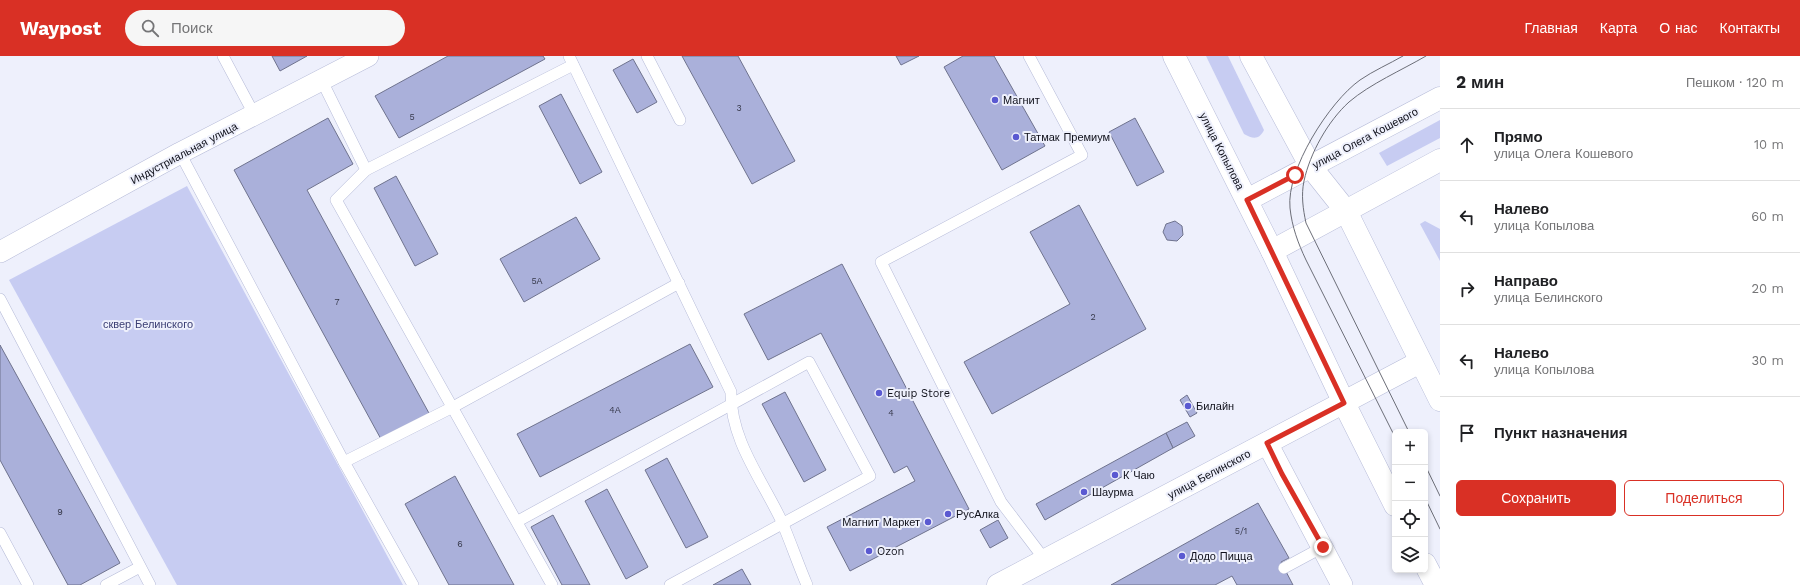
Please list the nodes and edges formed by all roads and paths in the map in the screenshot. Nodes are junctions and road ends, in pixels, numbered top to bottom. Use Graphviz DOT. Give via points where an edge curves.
graph roads {
  1 [pos="223,56"];
  2 [pos="368,56"];
  3 [pos="647,56"];
  4 [pos="1029,56"];
  5 [pos="1174,56"];
  6 [pos="1251,56"];
  7 [pos="571,61"];
  8 [pos="322,81"];
  9 [pos="1440,98"];
  10 [pos="255,116"];
  11 [pos="680,120"];
  12 [pos="180,153"];
  13 [pos="1440,160"];
  14 [pos="1311,167"];
  15 [pos="366,170"];
  16 [pos="1247,200"];
  17 [pos="1346,211"];
  18 [pos="1272,251"];
  19 [pos="0,252"];
  20 [pos="679,283"];
  21 [pos="0,299"];
  22 [pos="1420,362"];
  23 [pos="1440,400"];
  24 [pos="1344,403"];
  25 [pos="731,405"];
  26 [pos="453,406"];
  27 [pos="1267,443"];
  28 [pos="344,462"];
  29 [pos="1393,501"];
  30 [pos="518,521"];
  31 [pos="782,522"];
  32 [pos="0,533"];
  33 [pos="1323,547"];
  34 [pos="1045,560"];
  35 [pos="140,567"];
  36 [pos="1284,568"];
  37 [pos="1428,570"];
  38 [pos="28,585"];
  39 [pos="106,585"];
  40 [pos="150,585"];
  41 [pos="413,585"];
  42 [pos="552,585"];
  43 [pos="670,585"];
  44 [pos="807,585"];
  45 [pos="998,585"];
  46 [pos="1342,585"];
  47 [pos="1436,585"];
  1 -- 10 [label="lane"];
  2 -- 8 [label="street, Индустриальная улица"];
  3 -- 11 [label="lane"];
  4 -- 34 [label="lane" via="1082,155 881,262 1001,502"];
  5 -- 16 [label="main road, улица Копылова"];
  6 -- 14 [label="main road"];
  7 -- 15 [label="lane"];
  7 -- 20 [label="lane"];
  8 -- 10 [label="street, Индустриальная улица"];
  8 -- 15 [label="lane"];
  9 -- 14 [label="main road, улица Олега Кошевого"];
  10 -- 12 [label="street, Индустриальная улица"];
  12 -- 19 [label="street, Индустриальная улица"];
  12 -- 28 [label="lane"];
  13 -- 17 [label="main road"];
  14 -- 16 [label="main road, улица Олега Кошевого"];
  14 -- 17 [label="main road"];
  15 -- 26 [label="lane" via="336,200"];
  16 -- 18 [label="main road, улица Копылова"];
  17 -- 18 [label="main road"];
  17 -- 22 [label="main road"];
  18 -- 24 [label="main road, улица Копылова"];
  20 -- 25 [label="lane" via="731,392"];
  20 -- 26 [label="lane"];
  21 -- 35 [label="lane"];
  22 -- 23 [label="main road"];
  22 -- 24 [label="main road, улица Белинского"];
  24 -- 27 [label="main road, улица Белинского"];
  24 -- 29 [label="main road, улица Копылова"];
  25 -- 30 [label="lane"];
  25 -- 31 [label="lane" via="744,450"];
  25 -- 31 [label="lane" via="809,362 870,476"];
  26 -- 28 [label="lane"];
  26 -- 30 [label="lane"];
  27 -- 33 [label="street"];
  27 -- 34 [label="main road, улица Белинского"];
  28 -- 41 [label="lane"];
  30 -- 42 [label="lane"];
  31 -- 43 [label="lane"];
  31 -- 44 [label="lane"];
  32 -- 38 [label="lane"];
  33 -- 36 [label="lane"];
  33 -- 46 [label="street"];
  34 -- 45 [label="main road, улица Белинского"];
  35 -- 39 [label="lane"];
  35 -- 40 [label="lane"];
  37 -- 47 [label="main road"];
}
